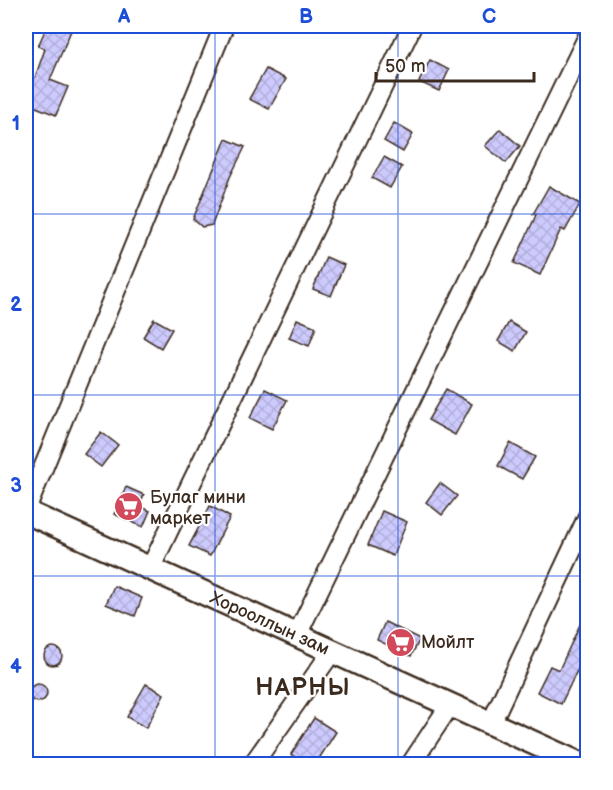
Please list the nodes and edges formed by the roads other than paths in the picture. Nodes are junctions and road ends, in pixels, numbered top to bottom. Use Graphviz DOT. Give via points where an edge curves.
graph roads {
  1 [pos="224,26"];
  2 [pos="412,26"];
  3 [pos="588,36"];
  4 [pos="26,511"];
  5 [pos="588,516"];
  6 [pos="151,567"];
  7 [pos="297,637"];
  8 [pos="331,653"];
  9 [pos="450,705"];
  10 [pos="491,723"];
  11 [pos="568,762"];
  12 [pos="253,765"];
  13 [pos="411,765"];
  1 -- 4 [label="street"];
  2 -- 6 [label="street"];
  3 -- 7 [label="street"];
  4 -- 6 [label="street, Хорооллын зам"];
  5 -- 10 [label="street"];
  6 -- 7 [label="street, Хорооллын зам"];
  7 -- 8 [label="street, Хорооллын зам"];
  8 -- 9 [label="street, Хорооллын зам"];
  8 -- 12 [label="street"];
  9 -- 10 [label="street, Хорооллын зам"];
  9 -- 13 [label="street"];
  10 -- 11 [label="street, Хорооллын зам"];
}
